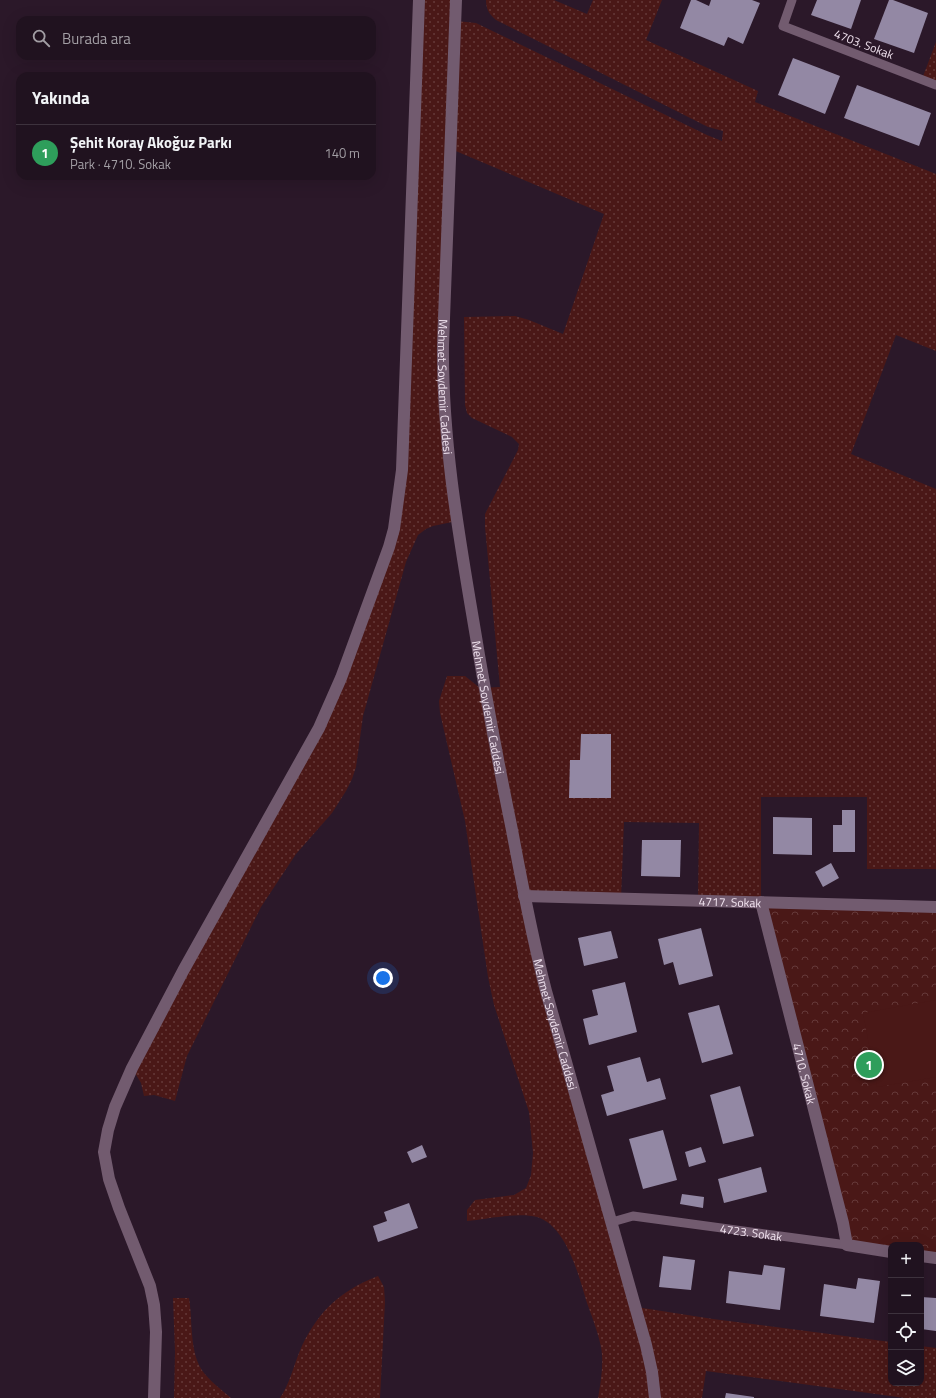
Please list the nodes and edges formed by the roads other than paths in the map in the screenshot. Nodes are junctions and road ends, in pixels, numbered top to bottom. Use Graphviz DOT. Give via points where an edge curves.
graph roads {
  1 [pos="419,0"];
  2 [pos="456,0"];
  3 [pos="792,0"];
  4 [pos="936,85"];
  5 [pos="524,896"];
  6 [pos="761,902"];
  7 [pos="936,907"];
  8 [pos="612,1222"];
  9 [pos="847,1245"];
  10 [pos="888,1252"];
  11 [pos="924,1256"];
  12 [pos="936,1258"];
  13 [pos="154,1398"];
  14 [pos="655,1398"];
  1 -- 13 [label="street" via="402,470 394,528 341,678 319,728 183,971 132,1068 114,1107 108,1130 104,1152 109,1179 150,1286 154,1305"];
  2 -- 5 [label="street, Mehmet Soydemir Caddesi" via="443,345 445,422 463,560"];
  3 -- 4 [label="lane, 4703. Sokak" via="783,26"];
  5 -- 6 [label="street, 4717. Sokak"];
  5 -- 8 [label="street, Mehmet Soydemir Caddesi" via="546,991"];
  6 -- 7 [label="street, 4717. Sokak"];
  6 -- 9 [label="street, 4710. Sokak"];
  8 -- 9 [label="lane, 4723. Sokak" via="633,1216"];
  8 -- 14 [label="street, Mehmet Soydemir Caddesi" via="646,1345"];
  9 -- 10 [label="street, 4723. Sokak"];
  11 -- 12 [label="street"];
}
